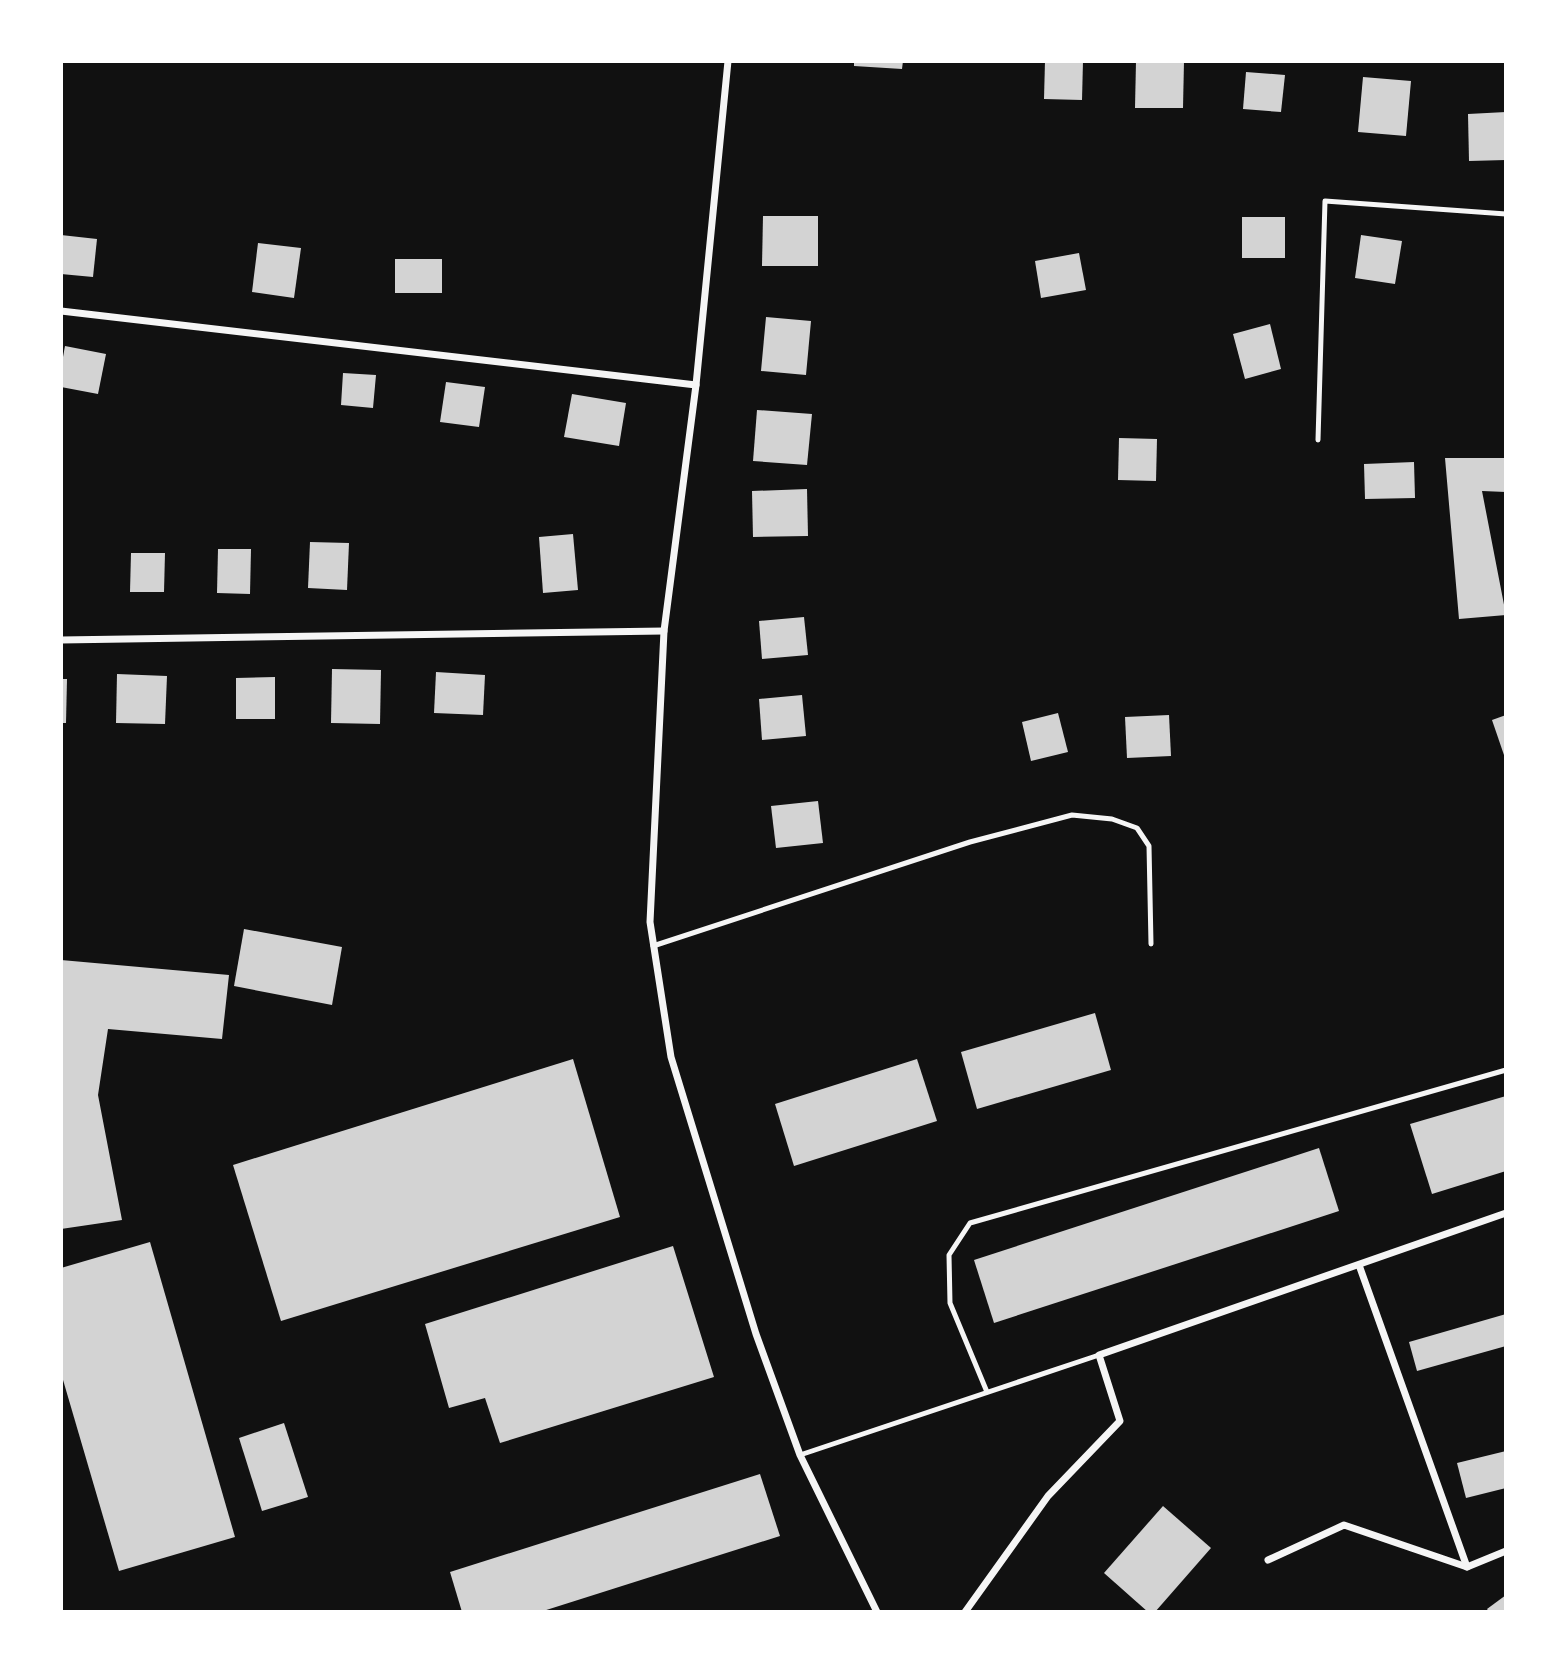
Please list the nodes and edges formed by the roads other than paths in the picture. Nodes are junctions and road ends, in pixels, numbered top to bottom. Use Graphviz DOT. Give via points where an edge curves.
graph roads {
  1 [pos="728,61"];
  2 [pos="1506,214"];
  3 [pos="61,310"];
  4 [pos="696,385"];
  5 [pos="1318,440"];
  6 [pos="664,631"];
  7 [pos="61,640"];
  8 [pos="1151,944"];
  9 [pos="653,946"];
  10 [pos="1506,1070"];
  11 [pos="1506,1213"];
  12 [pos="1359,1265"];
  13 [pos="1099,1355"];
  14 [pos="987,1392"];
  15 [pos="800,1455"];
  16 [pos="1506,1550"];
  17 [pos="1268,1560"];
  18 [pos="1467,1567"];
  19 [pos="877,1612"];
  20 [pos="965,1612"];
  1 -- 4 [label="street"];
  2 -- 5 [label="lane" via="1325,201"];
  3 -- 4 [label="street"];
  4 -- 6 [label="street"];
  6 -- 7 [label="street"];
  6 -- 9 [label="street" via="650,922"];
  8 -- 9 [label="lane" via="1149,846 1137,828 1112,819 1072,814 970,842"];
  9 -- 15 [label="street" via="671,1057 756,1334"];
  10 -- 14 [label="lane" via="970,1223 949,1255 950,1303"];
  11 -- 12 [label="street"];
  12 -- 13 [label="street"];
  12 -- 18 [label="street"];
  13 -- 14 [label="lane"];
  13 -- 20 [label="street" via="1120,1421 1048,1496"];
  14 -- 15 [label="lane"];
  15 -- 19 [label="street"];
  16 -- 18 [label="street"];
  17 -- 18 [label="street" via="1344,1525"];
}
